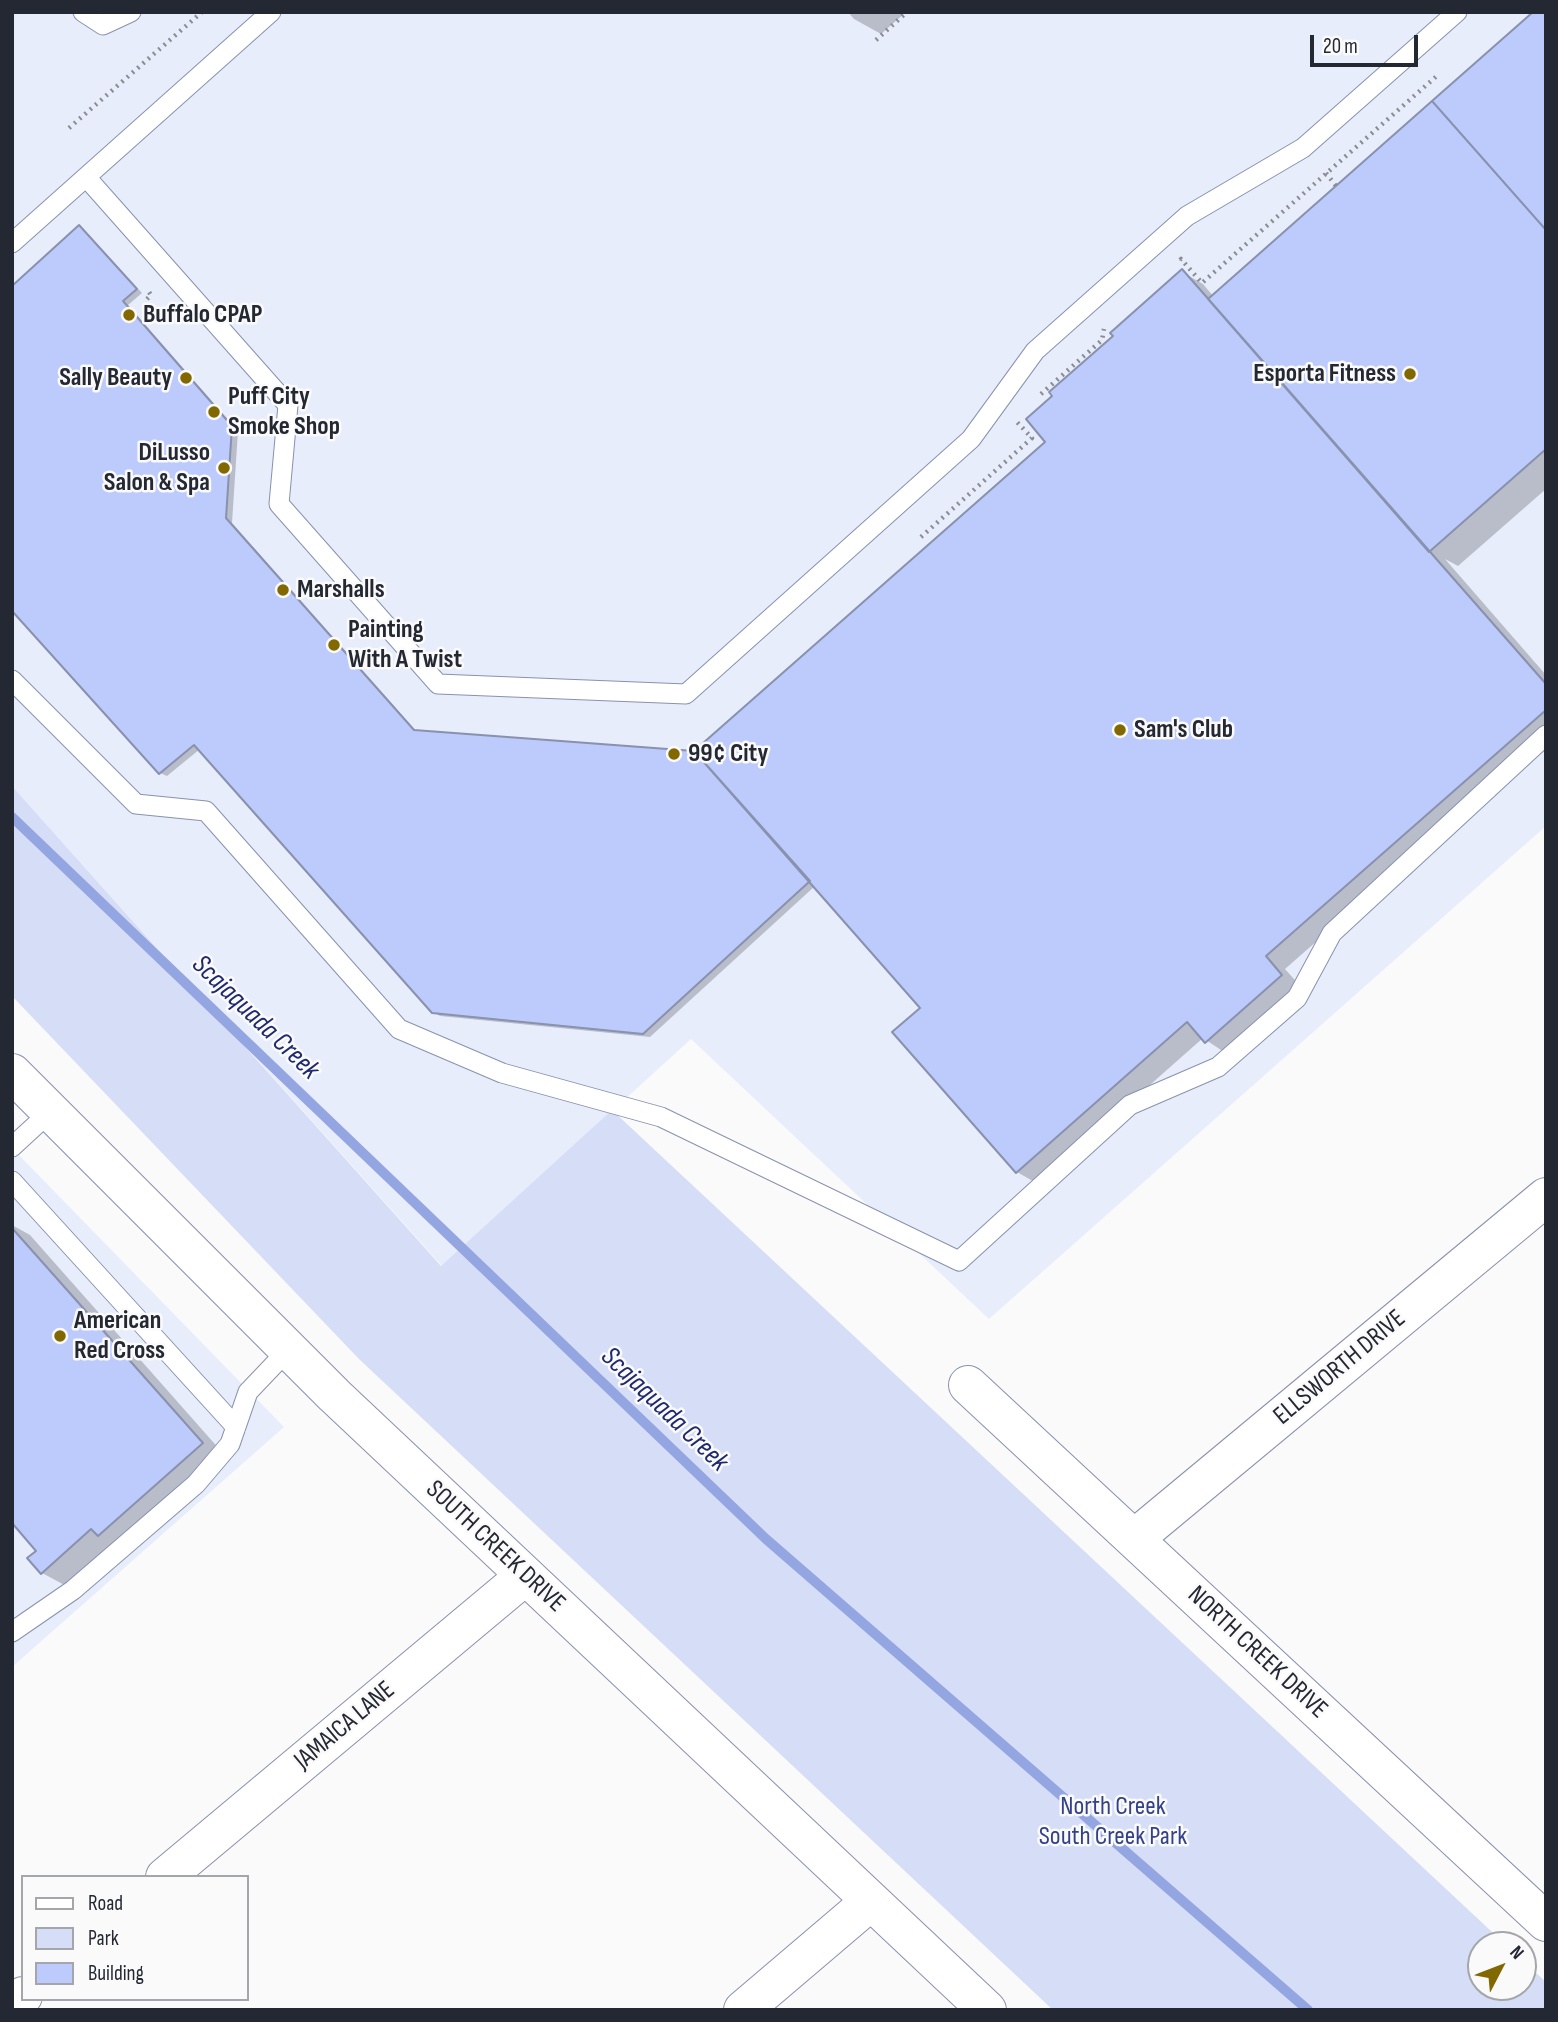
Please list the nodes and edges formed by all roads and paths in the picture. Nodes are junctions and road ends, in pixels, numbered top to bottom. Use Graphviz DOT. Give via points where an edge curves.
graph roads {
  1 [pos="83,12"];
  2 [pos="131,12"];
  3 [pos="202,12"];
  4 [pos="271,12"];
  5 [pos="907,12"];
  6 [pos="1457,12"];
  7 [pos="876,40"];
  8 [pos="1438,74"];
  9 [pos="69,128"];
  10 [pos="1321,167"];
  11 [pos="1326,173"];
  12 [pos="86,177"];
  13 [pos="1336,186"];
  14 [pos="12,243"];
  15 [pos="1172,267"];
  16 [pos="1112,320"];
  17 [pos="1034,401"];
  18 [pos="1014,418"];
  19 [pos="921,537"];
  20 [pos="12,680"];
  21 [pos="1546,735"];
  22 [pos="12,1073"];
  23 [pos="50,1112"];
  24 [pos="12,1147"];
  25 [pos="12,1181"];
  26 [pos="1546,1197"];
  27 [pos="288,1350"];
  28 [pos="968,1385"];
  29 [pos="236,1427"];
  30 [pos="1134,1539"];
  31 [pos="525,1576"];
  32 [pos="12,1632"];
  33 [pos="167,1875"];
  34 [pos="1538,1900"];
  35 [pos="871,1901"];
  36 [pos="743,2010"];
  37 [pos="988,2010"];
  1 -- 2 [label="lane" via="103,25"];
  3 -- 9 [label="path"];
  4 -- 12 [label="lane"];
  5 -- 7 [label="path"];
  6 -- 12 [label="lane" via="1303,148 1186,216 1035,351 971,439 686,694 438,684 279,504 288,405"];
  8 -- 11 [label="path"];
  10 -- 11 [label="path"];
  11 -- 13 [label="path"];
  11 -- 15 [label="path" via="1202,283 1181,259"];
  12 -- 14 [label="lane"];
  16 -- 17 [label="path" via="1104,327 1102,340"];
  18 -- 19 [label="path" via="1032,438"];
  20 -- 21 [label="lane" via="136,804 206,811 399,1029 502,1073 661,1118 959,1261 1130,1105 1218,1067 1297,998 1332,933"];
  22 -- 23 [label="street, SOUTH CREEK DRIVE"];
  23 -- 24 [label="lane"];
  23 -- 27 [label="street, SOUTH CREEK DRIVE"];
  25 -- 29 [label="lane"];
  26 -- 30 [label="street, ELLSWORTH DRIVE"];
  27 -- 29 [label="lane" via="248,1392"];
  27 -- 31 [label="street, SOUTH CREEK DRIVE"];
  28 -- 30 [label="street, NORTH CREEK DRIVE"];
  29 -- 32 [label="lane" via="230,1444 197,1484 73,1590"];
  30 -- 34 [label="street, NORTH CREEK DRIVE"];
  31 -- 33 [label="street, JAMAICA LANE"];
  31 -- 35 [label="street, SOUTH CREEK DRIVE"];
  35 -- 36 [label="street"];
  35 -- 37 [label="street, SOUTH CREEK DRIVE"];
}
